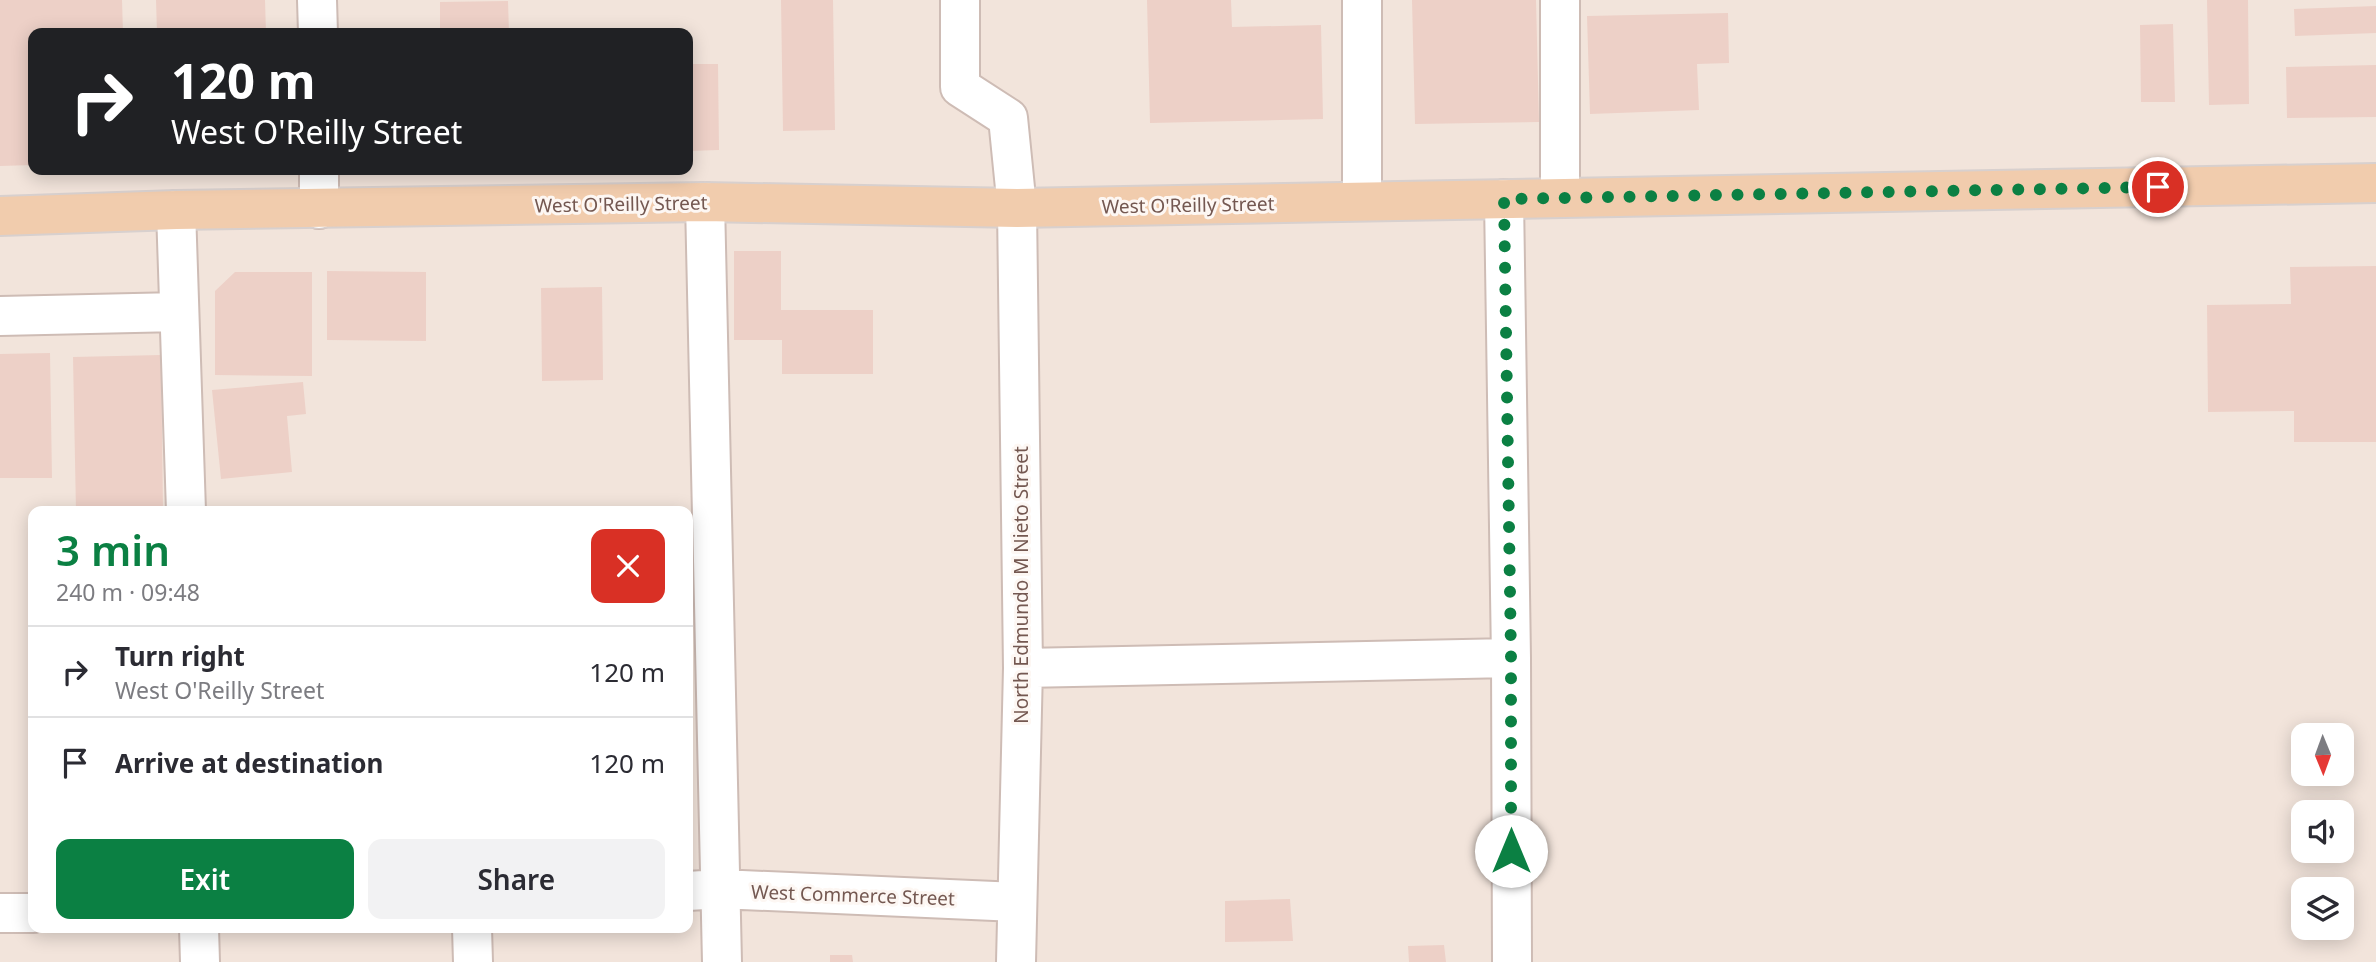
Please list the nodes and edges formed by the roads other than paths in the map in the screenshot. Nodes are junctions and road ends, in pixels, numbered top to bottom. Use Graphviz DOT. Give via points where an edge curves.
graph roads {
  1 [pos="317,0"];
  2 [pos="960,0"];
  3 [pos="1362,0"];
  4 [pos="1560,0"];
  5 [pos="318,28"];
  6 [pos="319,175"];
  7 [pos="2376,183"];
  8 [pos="1560,198"];
  9 [pos="1504,199"];
  10 [pos="1362,201"];
  11 [pos="705,202"];
  12 [pos="1017,208"];
  13 [pos="319,209"];
  14 [pos="176,210"];
  15 [pos="0,216"];
  16 [pos="179,312"];
  17 [pos="0,316"];
  18 [pos="186,506"];
  19 [pos="1511,657"];
  20 [pos="1023,668"];
  21 [pos="704,890"];
  22 [pos="1017,902"];
  23 [pos="0,913"];
  24 [pos="28,913"];
  25 [pos="199,933"];
  26 [pos="472,933"];
  27 [pos="200,962"];
  28 [pos="473,962"];
  29 [pos="722,962"];
  30 [pos="1016,962"];
  31 [pos="1512,962"];
  1 -- 5 [label="street"];
  2 -- 12 [label="street, North Edmundo M Nieto Street" via="960,87 1008,118"];
  3 -- 10 [label="street"];
  4 -- 8 [label="street"];
  6 -- 13 [label="street"];
  7 -- 8 [label="main road, West O'Reilly Street"];
  8 -- 9 [label="main road, West O'Reilly Street"];
  9 -- 10 [label="main road, West O'Reilly Street"];
  9 -- 19 [label="street"];
  10 -- 12 [label="main road, West O'Reilly Street"];
  11 -- 12 [label="main road, West O'Reilly Street"];
  11 -- 13 [label="main road, West O'Reilly Street"];
  11 -- 21 [label="street"];
  12 -- 20 [label="street, North Edmundo M Nieto Street"];
  13 -- 14 [label="main road, West O'Reilly Street"];
  14 -- 15 [label="main road, West O'Reilly Street"];
  14 -- 16 [label="street"];
  16 -- 17 [label="street"];
  16 -- 18 [label="street"];
  19 -- 20 [label="street"];
  19 -- 31 [label="street"];
  20 -- 22 [label="street, North Edmundo M Nieto Street"];
  21 -- 22 [label="street, West Commerce Street"];
  21 -- 29 [label="street"];
  22 -- 30 [label="street, North Edmundo M Nieto Street"];
  23 -- 24 [label="street"];
  25 -- 27 [label="street"];
  26 -- 28 [label="street"];
}
